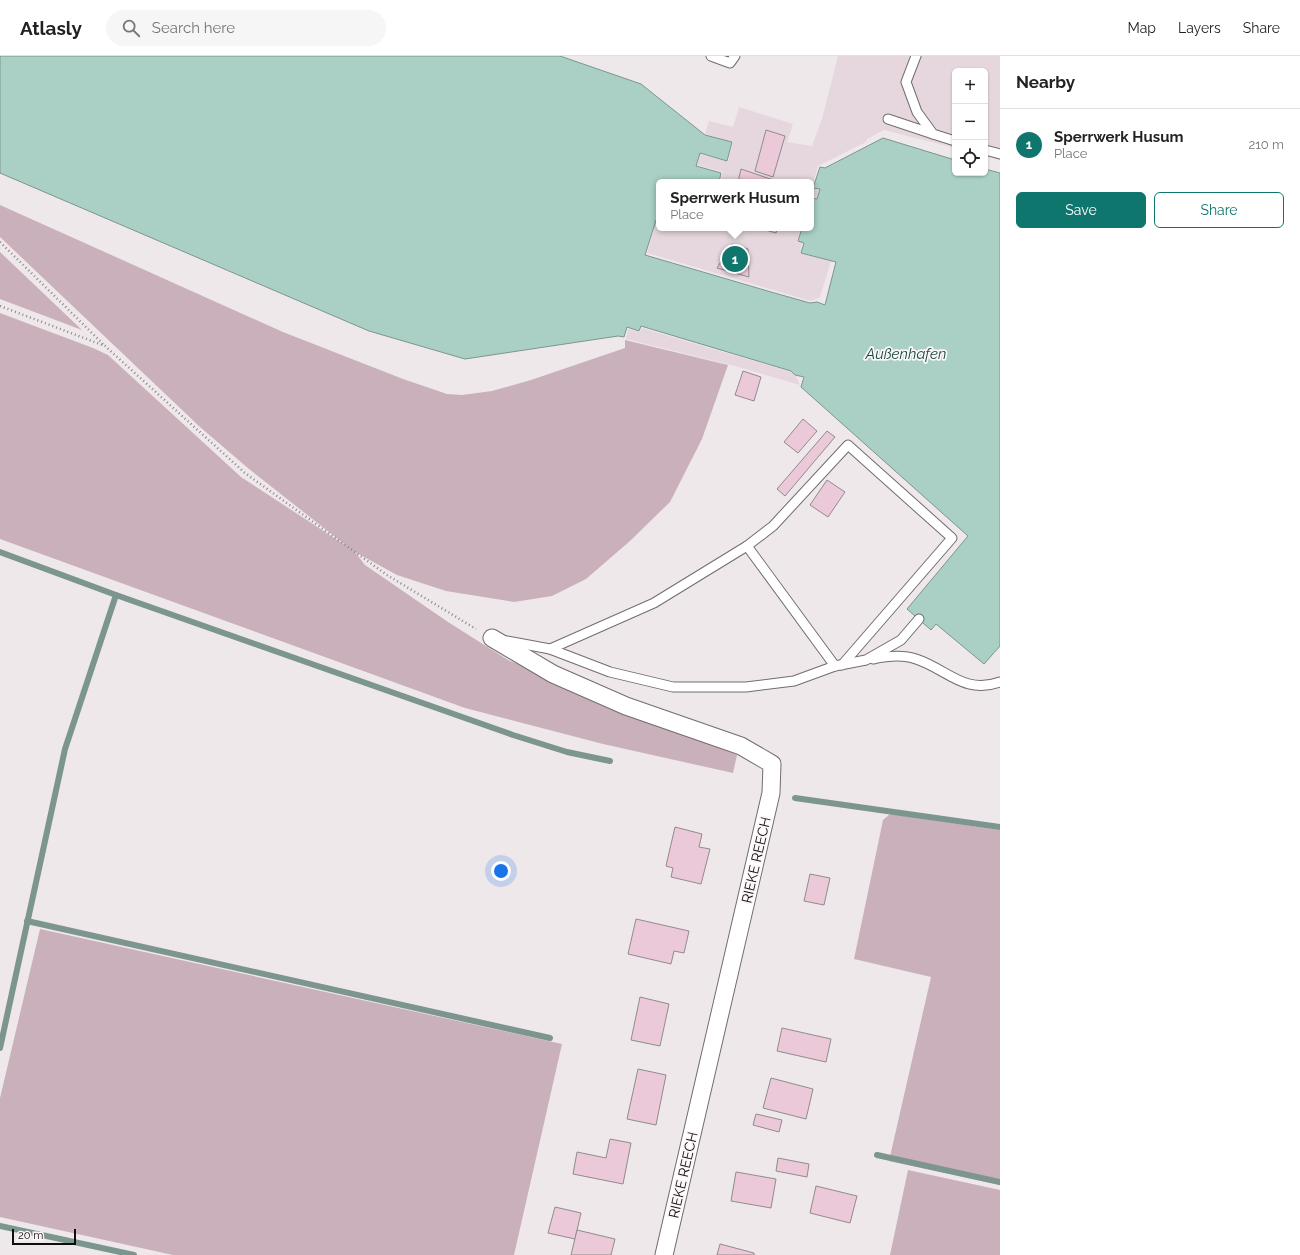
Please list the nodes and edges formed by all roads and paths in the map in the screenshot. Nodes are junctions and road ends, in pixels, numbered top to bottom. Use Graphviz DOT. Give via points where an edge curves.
graph roads {
  1 [pos="711,56"];
  2 [pos="735,56"];
  3 [pos="916,56"];
  4 [pos="888,119"];
  5 [pos="933,134"];
  6 [pos="952,140"];
  7 [pos="988,151"];
  8 [pos="1000,154"];
  9 [pos="0,242"];
  10 [pos="0,306"];
  11 [pos="105,346"];
  12 [pos="747,546"];
  13 [pos="919,619"];
  14 [pos="492,638"];
  15 [pos="550,649"];
  16 [pos="866,660"];
  17 [pos="838,666"];
  18 [pos="1000,682"];
  19 [pos="664,1255"];
  1 -- 2 [label="lane" via="730,63"];
  3 -- 5 [label="lane" via="906,82 916,112"];
  4 -- 5 [label="lane"];
  5 -- 6 [label="lane"];
  7 -- 8 [label="lane"];
  9 -- 11 [label="path"];
  10 -- 11 [label="path"];
  11 -- 14 [label="path" via="244,473 387,575"];
  12 -- 15 [label="lane" via="654,603"];
  12 -- 17 [label="lane"];
  12 -- 17 [label="lane" via="773,526 848,446 952,538"];
  13 -- 16 [label="lane" via="901,640"];
  14 -- 15 [label="lane"];
  14 -- 19 [label="street, RIEKE REECH" via="553,674 626,706 741,746 772,764 771,793"];
  15 -- 17 [label="lane" via="610,672 673,687 746,687 794,681"];
  16 -- 17 [label="lane"];
  16 -- 18 [label="lane" via="888,656 916,658 967,684 990,686"];
}
